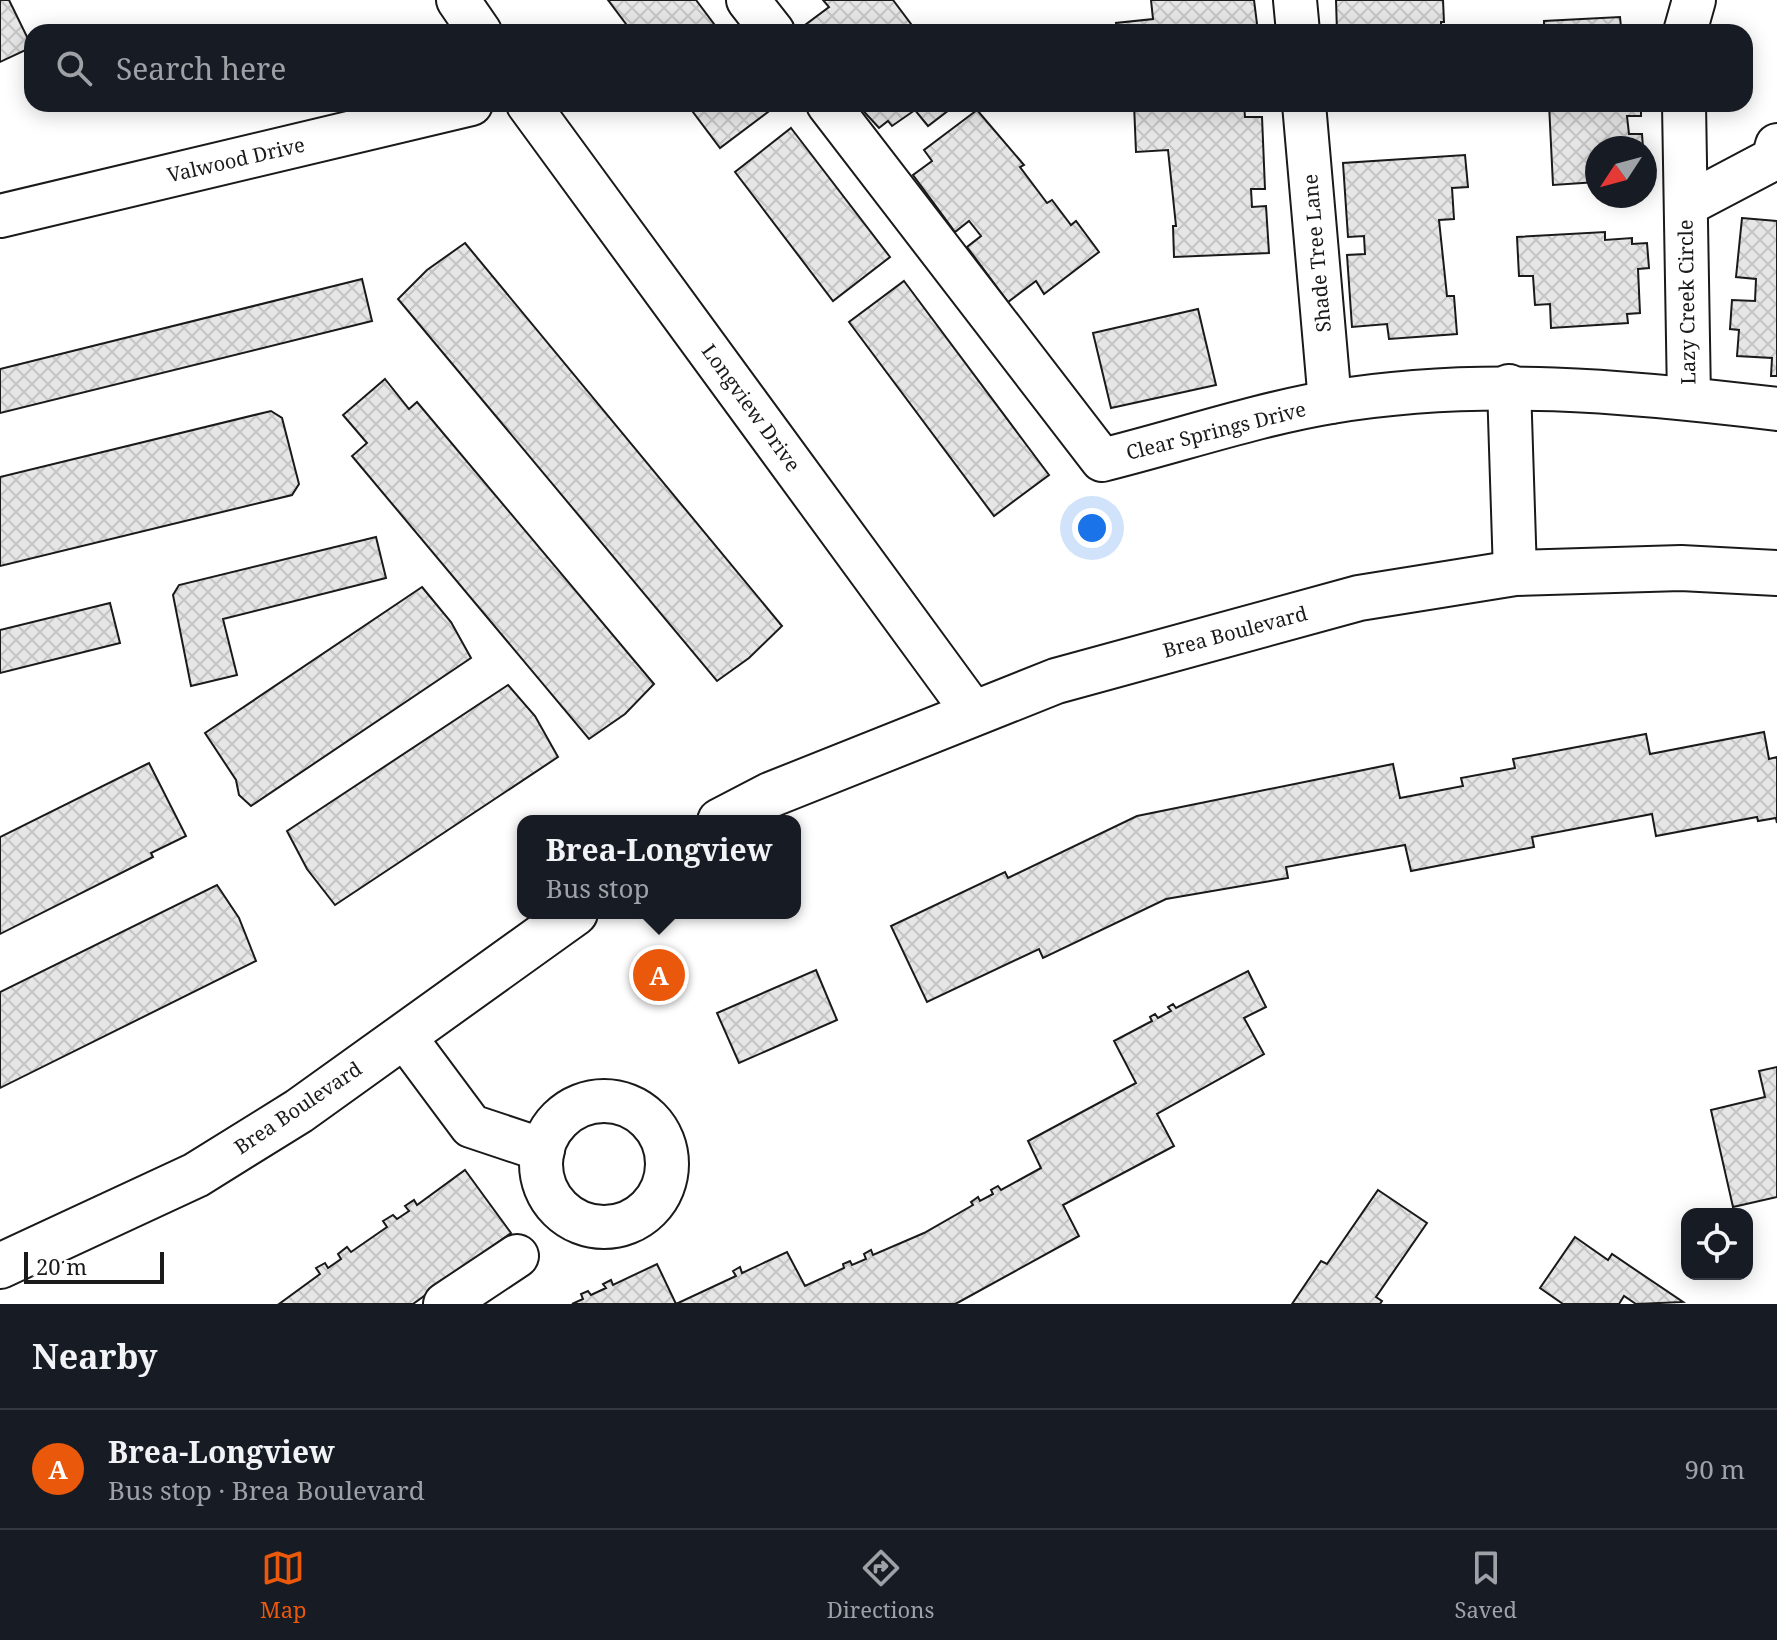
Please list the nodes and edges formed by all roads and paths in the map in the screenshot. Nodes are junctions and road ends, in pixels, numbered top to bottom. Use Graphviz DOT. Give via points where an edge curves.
graph roads {
  1 [pos="458,0"];
  2 [pos="748,0"];
  3 [pos="1295,0"];
  4 [pos="1694,0"];
  5 [pos="474,24"];
  6 [pos="767,24"];
  7 [pos="1297,24"];
  8 [pos="1687,24"];
  9 [pos="437,112"];
  10 [pos="534,112"];
  11 [pos="834,112"];
  12 [pos="1305,112"];
  13 [pos="1684,112"];
  14 [pos="1777,145"];
  15 [pos="1686,205"];
  16 [pos="0,216"];
  17 [pos="1509,386"];
  18 [pos="1689,398"];
  19 [pos="1330,402"];
  20 [pos="1777,409"];
  21 [pos="1515,573"];
  22 [pos="1777,573"];
  23 [pos="973,712"];
  24 [pos="732,815"];
  25 [pos="567,919"];
  26 [pos="404,1036"];
  27 [pos="543,1150"];
  28 [pos="517,1256"];
  29 [pos="0,1266"];
  30 [pos="445,1304"];
  1 -- 5 [label="street"];
  2 -- 6 [label="street"];
  3 -- 7 [label="street"];
  4 -- 8 [label="street"];
  9 -- 16 [label="street, Valwood Drive"];
  10 -- 23 [label="street, Longview Drive"];
  11 -- 19 [label="street, Clear Springs Drive" via="1102,460"];
  12 -- 19 [label="street, Shade Tree Lane"];
  13 -- 15 [label="street, Lazy Creek Circle"];
  14 -- 15 [label="street, Lazy Creek Circle" via="1773,159"];
  15 -- 18 [label="street, Lazy Creek Circle"];
  17 -- 18 [label="street, Clear Springs Drive"];
  17 -- 19 [label="street, Clear Springs Drive"];
  17 -- 21 [label="street"];
  18 -- 20 [label="street, Clear Springs Drive"];
  21 -- 22 [label="main road, Brea Boulevard" via="1681,568"];
  21 -- 23 [label="main road, Brea Boulevard" via="1359,598 1056,681"];
  23 -- 24 [label="main road, Brea Boulevard"];
  25 -- 26 [label="main road, Brea Boulevard"];
  26 -- 27 [label="street" via="471,1126"];
  26 -- 29 [label="main road, Brea Boulevard" via="299,1111 196,1175"];
  28 -- 30 [label="street"];
}
